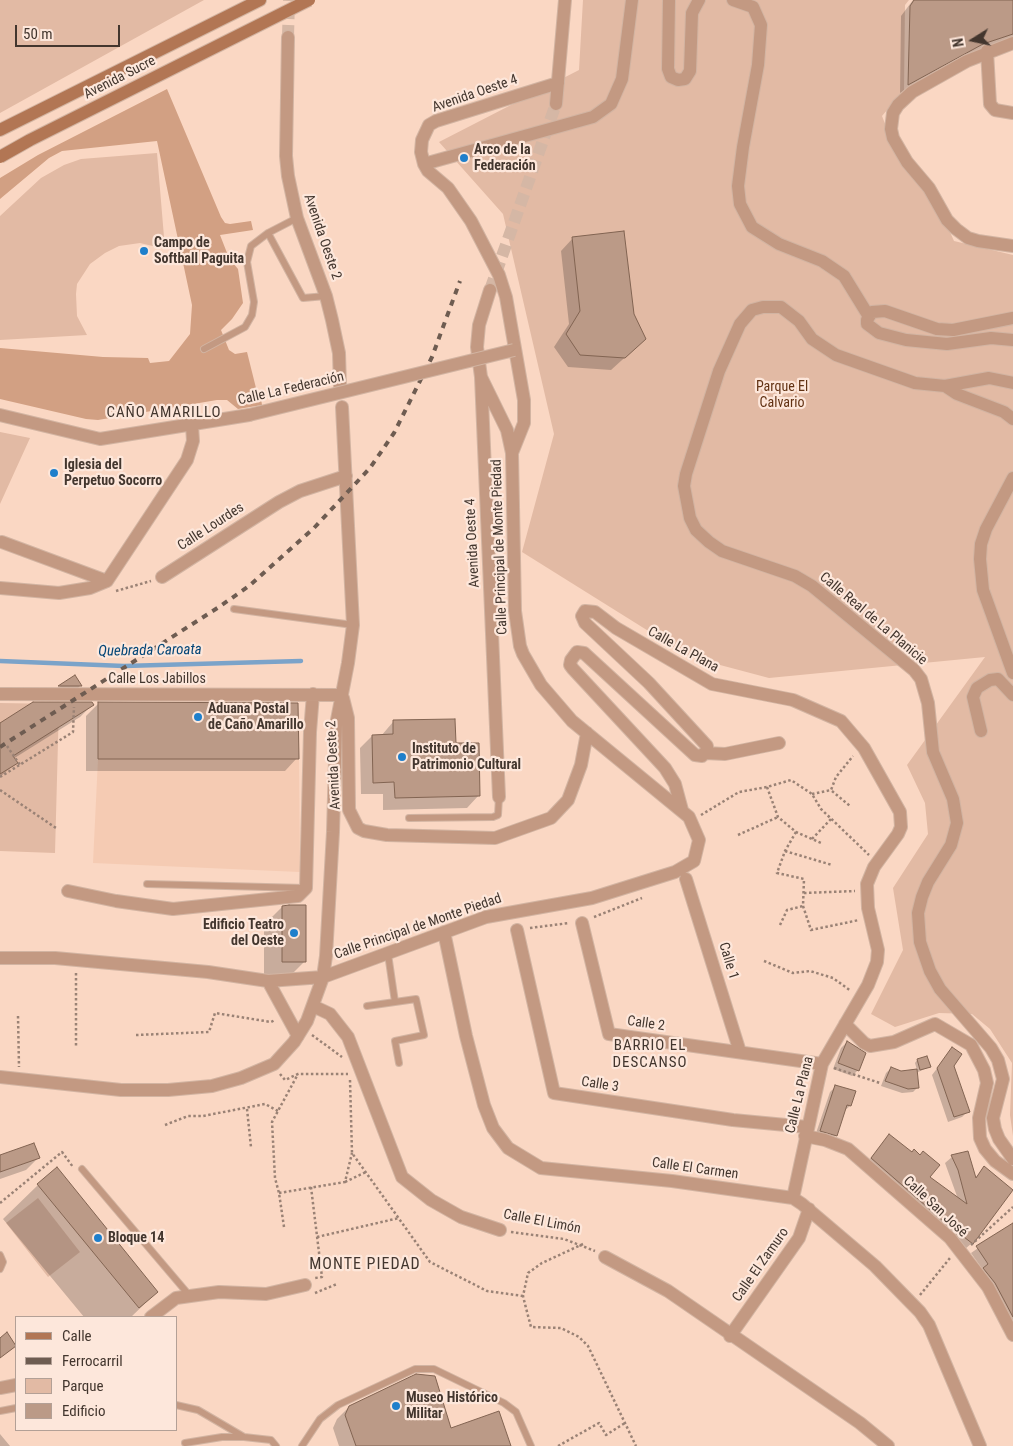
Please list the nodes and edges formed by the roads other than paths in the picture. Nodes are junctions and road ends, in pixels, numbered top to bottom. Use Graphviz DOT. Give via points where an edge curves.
graph roads {
  1 [pos="260,0"];
  2 [pos="308,0"];
  3 [pos="564,0"];
  4 [pos="632,0"];
  5 [pos="669,0"];
  6 [pos="700,0"];
  7 [pos="733,0"];
  8 [pos="288,37"];
  9 [pos="1013,42"];
  10 [pos="987,51"];
  11 [pos="558,83"];
  12 [pos="556,104"];
  13 [pos="1013,113"];
  14 [pos="0,130"];
  15 [pos="0,157"];
  16 [pos="424,164"];
  17 [pos="297,218"];
  18 [pos="268,233"];
  19 [pos="1013,246"];
  20 [pos="490,290"];
  21 [pos="326,296"];
  22 [pos="868,315"];
  23 [pos="1013,318"];
  24 [pos="1013,340"];
  25 [pos="204,349"];
  26 [pos="515,350"];
  27 [pos="481,377"];
  28 [pos="1013,383"];
  29 [pos="340,386"];
  30 [pos="945,386"];
  31 [pos="342,407"];
  32 [pos="0,415"];
  33 [pos="1013,419"];
  34 [pos="192,425"];
  35 [pos="512,453"];
  36 [pos="346,476"];
  37 [pos="1013,478"];
  38 [pos="2,542"];
  39 [pos="162,577"];
  40 [pos="110,586"];
  41 [pos="0,588"];
  42 [pos="234,609"];
  43 [pos="353,625"];
  44 [pos="1013,673"];
  45 [pos="0,694"];
  46 [pos="314,694"];
  47 [pos="1013,695"];
  48 [pos="342,696"];
  49 [pos="981,731"];
  50 [pos="588,733"];
  51 [pos="779,743"];
  52 [pos="705,753"];
  53 [pos="499,797"];
  54 [pos="682,810"];
  55 [pos="409,818"];
  56 [pos="686,879"];
  57 [pos="146,884"];
  58 [pos="68,892"];
  59 [pos="302,892"];
  60 [pos="582,923"];
  61 [pos="517,930"];
  62 [pos="444,932"];
  63 [pos="388,954"];
  64 [pos="0,958"];
  65 [pos="323,977"];
  66 [pos="268,981"];
  67 [pos="395,1002"];
  68 [pos="313,1006"];
  69 [pos="367,1006"];
  70 [pos="845,1024"];
  71 [pos="300,1032"];
  72 [pos="740,1052"];
  73 [pos="399,1063"];
  74 [pos="822,1064"];
  75 [pos="0,1077"];
  76 [pos="806,1132"];
  77 [pos="1013,1159"];
  78 [pos="82,1168"];
  79 [pos="1013,1174"];
  80 [pos="793,1198"];
  81 [pos="810,1209"];
  82 [pos="500,1230"];
  83 [pos="0,1254"];
  84 [pos="605,1257"];
  85 [pos="0,1269"];
  86 [pos="305,1285"];
  87 [pos="188,1295"];
  88 [pos="151,1316"];
  89 [pos="1013,1335"];
  90 [pos="730,1336"];
  91 [pos="15,1385"];
  92 [pos="0,1388"];
  93 [pos="178,1405"];
  94 [pos="15,1408"];
  95 [pos="0,1411"];
  96 [pos="244,1437"];
  97 [pos="185,1443"];
  98 [pos="276,1446"];
  99 [pos="302,1446"];
  100 [pos="531,1446"];
  101 [pos="888,1446"];
  102 [pos="980,1446"];
  1 -- 14 [label="main road, Avenida Sucre"];
  2 -- 15 [label="main road, Avenida Sucre, bridge"];
  3 -- 11 [label="street"];
  4 -- 16 [label="street" via="622,79 611,104 593,117"];
  5 -- 6 [label="street" via="668,70 671,77 678,80 685,79 690,71 692,13"];
  7 -- 22 [label="street" via="753,7 761,25 758,65 738,186 740,204 752,226 780,244 822,261 844,276"];
  8 -- 17 [label="street, Avenida Oeste 2" via="286,156"];
  9 -- 10 [label="street"];
  10 -- 13 [label="street" via="990,104 995,110"];
  10 -- 19 [label="street" via="912,92 893,113 891,129 907,162 929,188 956,230 978,241"];
  11 -- 12 [label="street"];
  11 -- 16 [label="street, Avenida Oeste 4" via="436,120 429,125 422,140"];
  16 -- 26 [label="street" via="460,202 494,264 506,297"];
  17 -- 18 [label="lane"];
  17 -- 21 [label="street, Avenida Oeste 2"];
  18 -- 21 [label="lane" via="303,298"];
  18 -- 25 [label="lane" via="251,246 247,262 254,302 252,315 245,327"];
  20 -- 27 [label="street, Avenida Oeste 4" via="479,325 477,347"];
  21 -- 29 [label="street, Avenida Oeste 2" via="339,353"];
  22 -- 23 [label="street" via="885,311 944,330"];
  22 -- 24 [label="street" via="867,324 872,329 906,340 947,344 991,338"];
  26 -- 34 [label="street, Calle La Federación, bridge" via="249,415"];
  26 -- 35 [label="street" via="524,400 524,423"];
  27 -- 35 [label="street, Calle Principal de Monte Piedad" via="507,430"];
  27 -- 53 [label="street, Avenida Oeste 4"];
  28 -- 30 [label="street, Calle Real de La Planicie" via="988,378"];
  30 -- 33 [label="street"];
  30 -- 77 [label="street, Calle Real de La Planicie" via="915,382 836,355 812,339 799,320 781,307 763,306 752,310 740,324 719,371 686,474 684,497 696,530 709,542 722,551 795,576 812,586 921,679 928,704 933,752 953,799 957,823 951,845 922,897 918,913 920,942 940,989 998,1060 1002,1079 993,1118 999,1139"];
  31 -- 36 [label="street, Avenida Oeste 2"];
  32 -- 34 [label="street, Calle La Federación" via="100,439"];
  34 -- 40 [label="street" via="193,441 187,460"];
  35 -- 50 [label="street, Calle Principal de Monte Piedad" via="515,612 520,646 542,685 572,720"];
  36 -- 39 [label="street, Calle Lourdes" via="300,491 279,502"];
  36 -- 43 [label="street, Avenida Oeste 2"];
  37 -- 44 [label="street" via="986,530 981,544 980,566 983,590"];
  38 -- 40 [label="street"];
  40 -- 41 [label="street" via="59,593"];
  42 -- 43 [label="lane"];
  43 -- 48 [label="street, Avenida Oeste 2"];
  45 -- 46 [label="street, Calle Los Jabillos"];
  46 -- 48 [label="street, Calle Los Jabillos"];
  46 -- 59 [label="street"];
  47 -- 49 [label="street" via="998,679 977,688 974,697"];
  48 -- 50 [label="street, Avenida Oeste 2" via="348,718 349,810 358,828 386,835 495,838 551,818 568,800"];
  48 -- 65 [label="street" via="336,725 333,832"];
  50 -- 54 [label="street, Calle Principal de Monte Piedad"];
  51 -- 52 [label="street" via="725,754"];
  52 -- 54 [label="street" via="698,756 691,752 584,653 577,652 571,660 573,669 665,768 675,784"];
  52 -- 70 [label="street, Calle La Plana" via="704,742 649,683 585,623 583,612 595,612 616,628 712,684 793,700 830,715 841,721 862,745 902,818 898,834 870,874 867,891 878,950 877,962"];
  53 -- 55 [label="lane" via="498,816 493,818"];
  54 -- 62 [label="street, Calle Principal de Monte Piedad" via="699,840 694,861 675,872 592,898 500,913"];
  56 -- 72 [label="street, Calle 1"];
  57 -- 59 [label="lane"];
  58 -- 59 [label="street" via="173,908"];
  60 -- 72 [label="street, Calle 2" via="609,1034"];
  61 -- 76 [label="street, Calle 3" via="554,1093"];
  62 -- 63 [label="street, Calle Principal de Monte Piedad"];
  62 -- 80 [label="street, Calle El Carmen" via="484,1105 493,1128 508,1148 542,1168 672,1181"];
  63 -- 65 [label="street, Calle Principal de Monte Piedad"];
  63 -- 67 [label="lane"];
  64 -- 66 [label="street, Calle Principal de Monte Piedad" via="55,958 208,972"];
  65 -- 66 [label="street, Calle Principal de Monte Piedad"];
  65 -- 68 [label="street"];
  66 -- 71 [label="street" via="286,1016"];
  67 -- 69 [label="lane"];
  67 -- 73 [label="lane" via="416,999 424,1035 395,1041"];
  68 -- 71 [label="street"];
  68 -- 82 [label="street, Calle El Limón" via="330,1014 348,1037 402,1177 431,1200 461,1217"];
  70 -- 74 [label="street, Calle La Plana"];
  70 -- 79 [label="street" via="870,1046 889,1043 935,1024 971,1045 987,1083 979,1118 980,1138 995,1161"];
  71 -- 75 [label="street" via="274,1064 242,1078 195,1089 121,1090"];
  72 -- 74 [label="street, Calle 2"];
  74 -- 76 [label="street, Calle La Plana"];
  76 -- 80 [label="street, Calle La Plana"];
  76 -- 89 [label="street, Calle San José" via="848,1149 964,1247"];
  78 -- 87 [label="lane"];
  80 -- 81 [label="street, Calle El Carmen"];
  81 -- 90 [label="street, Calle El Zamuro" via="799,1238"];
  81 -- 102 [label="street, Calle El Carmen" via="875,1266 929,1325"];
  83 -- 85 [label="lane" via="3,1262"];
  84 -- 90 [label="street" via="668,1290"];
  86 -- 87 [label="street" via="266,1294 219,1292"];
  87 -- 88 [label="street" via="176,1298"];
  90 -- 101 [label="street" via="860,1423"];
  91 -- 92 [label="street"];
  93 -- 96 [label="lane" via="198,1410"];
  94 -- 95 [label="lane"];
  96 -- 97 [label="lane"];
  96 -- 98 [label="lane" via="270,1440"];
  99 -- 100 [label="lane" via="320,1419 338,1405 415,1369 434,1369 504,1403 516,1412"];
}
